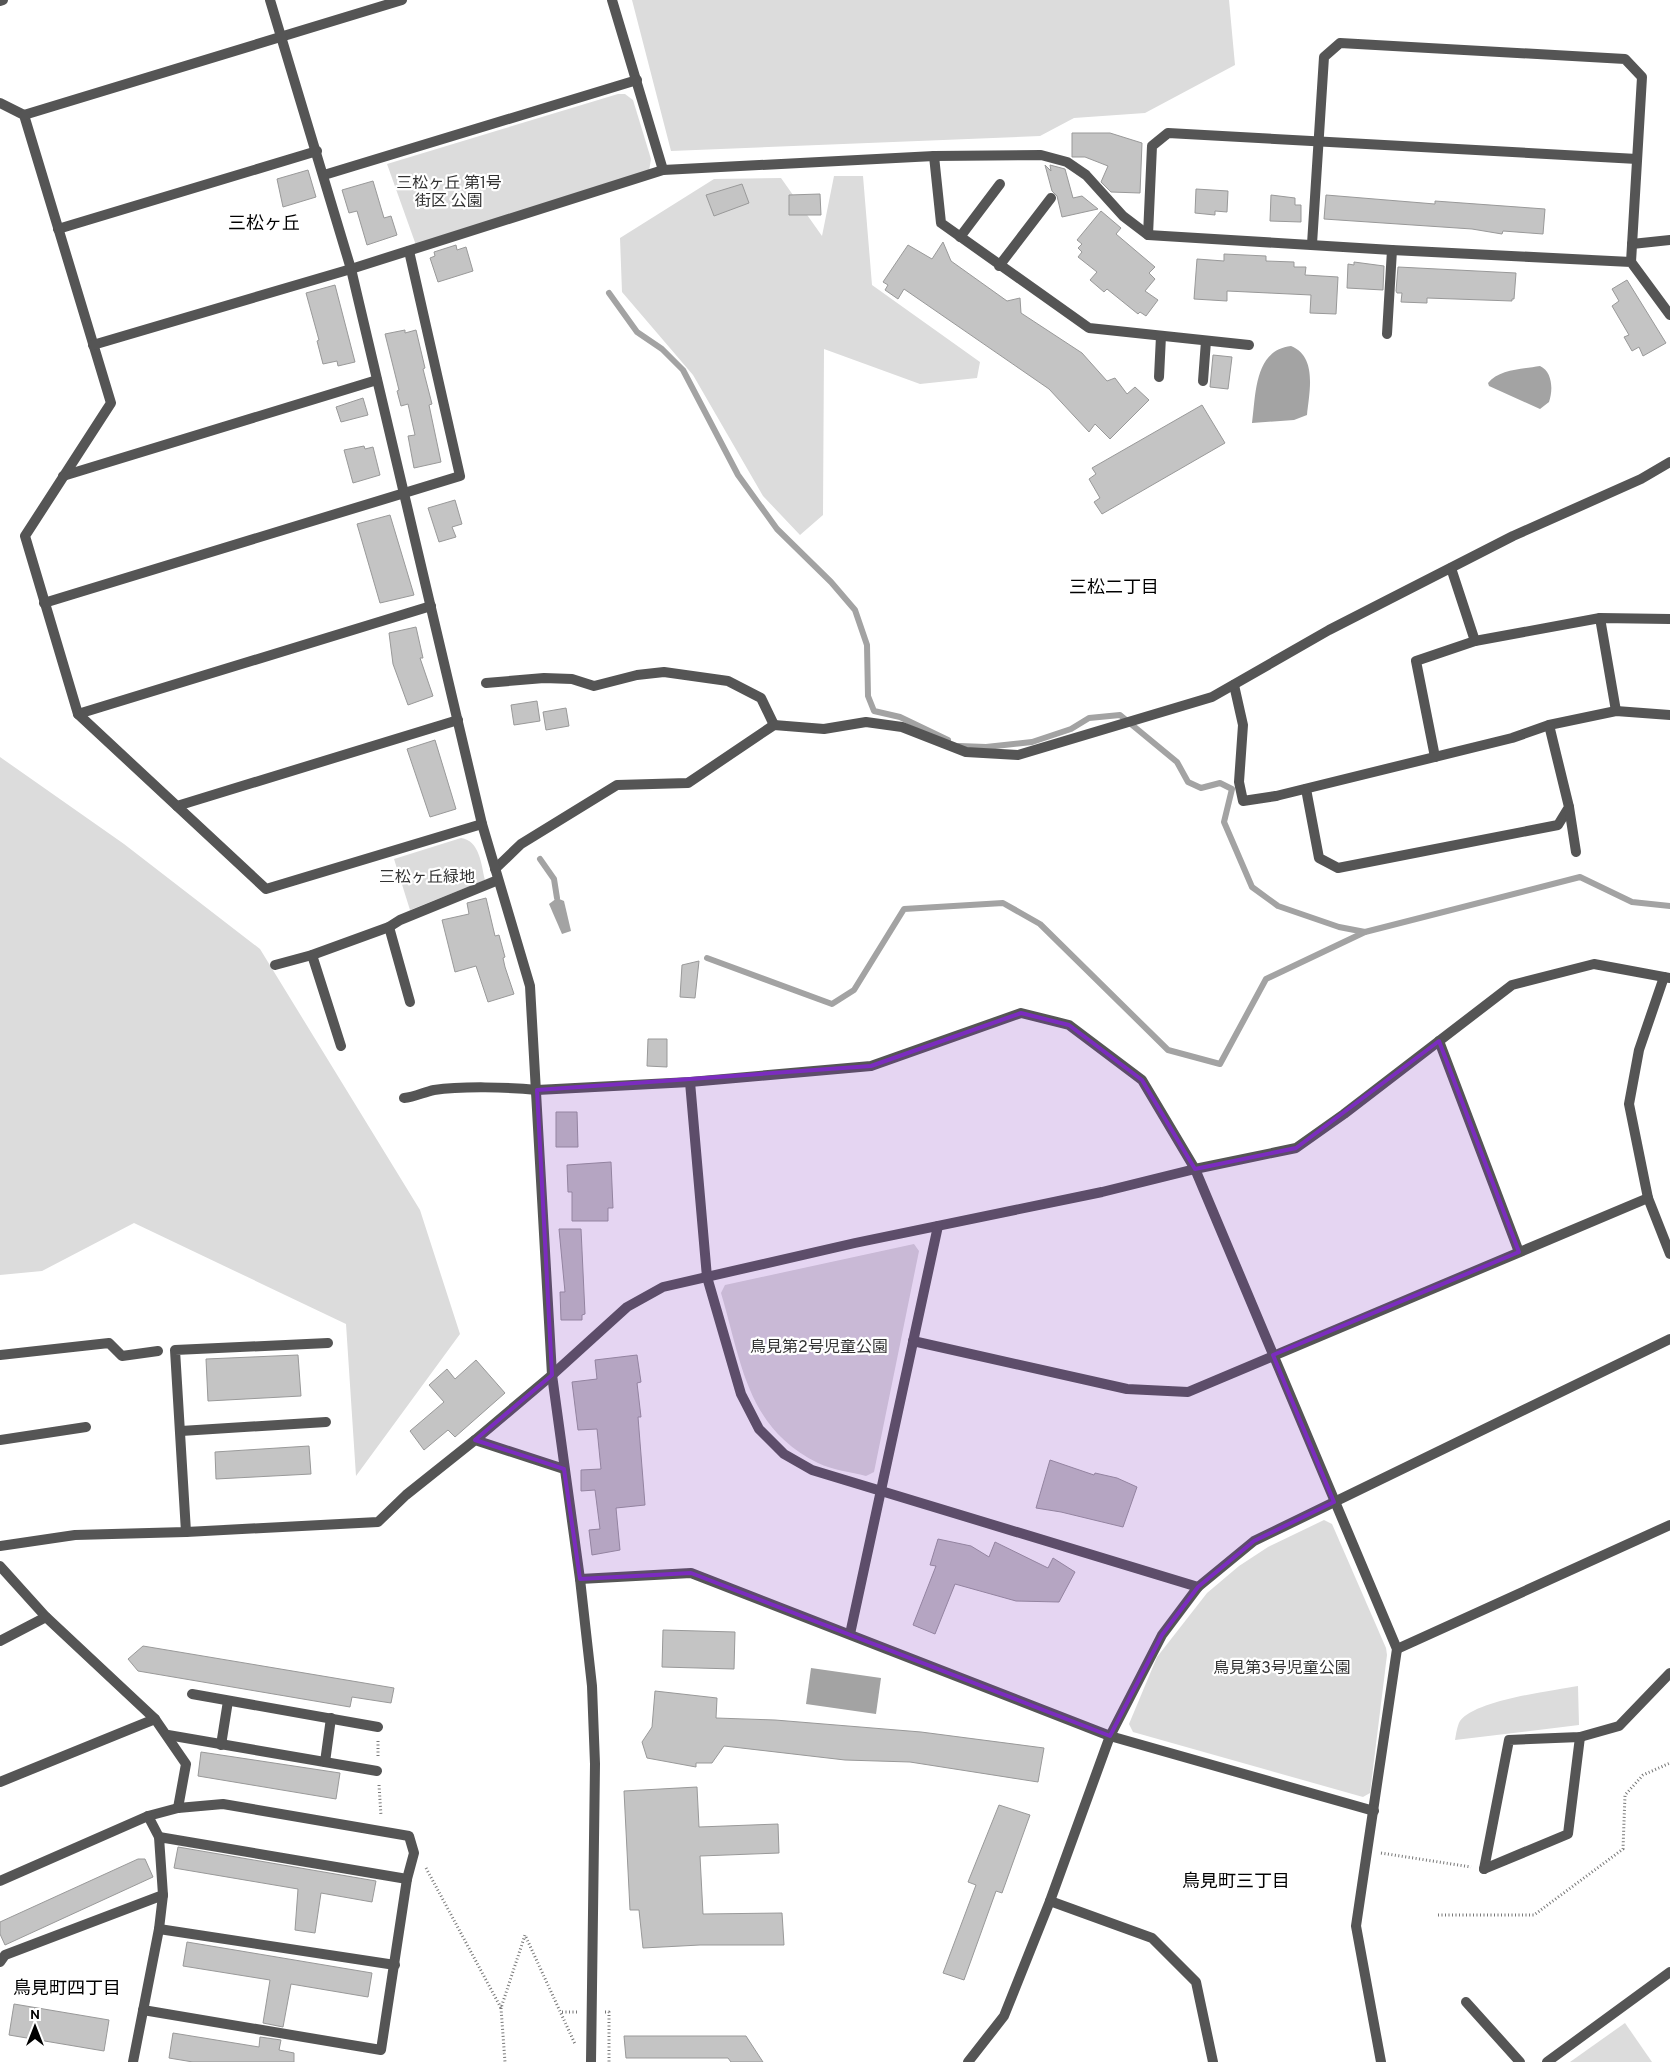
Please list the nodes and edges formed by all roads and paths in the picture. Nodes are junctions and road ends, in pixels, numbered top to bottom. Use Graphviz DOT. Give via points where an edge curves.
graph roads {
  1 [pos="270,0"];
  2 [pos="402,0"];
  3 [pos="612,0"];
  4 [pos="281,37"];
  5 [pos="636,80"];
  6 [pos="0,103"];
  7 [pos="24,115"];
  8 [pos="1319,142"];
  9 [pos="317,152"];
  10 [pos="934,156"];
  11 [pos="1638,160"];
  12 [pos="663,170"];
  13 [pos="324,175"];
  14 [pos="1000,184"];
  15 [pos="1051,198"];
  16 [pos="58,229"];
  17 [pos="1148,235"];
  18 [pos="960,237"];
  19 [pos="1670,240"];
  20 [pos="1312,244"];
  21 [pos="1632,244"];
  22 [pos="1392,250"];
  23 [pos="409,251"];
  24 [pos="1631,262"];
  25 [pos="999,266"];
  26 [pos="351,269"];
  27 [pos="1670,315"];
  28 [pos="1387,334"];
  29 [pos="1161,336"];
  30 [pos="1206,341"];
  31 [pos="1249,345"];
  32 [pos="92,346"];
  33 [pos="1159,377"];
  34 [pos="377,380"];
  35 [pos="1204,381"];
  36 [pos="1670,462"];
  37 [pos="63,476"];
  38 [pos="405,493"];
  39 [pos="1451,568"];
  40 [pos="44,603"];
  41 [pos="431,606"];
  42 [pos="1600,618"];
  43 [pos="1670,619"];
  44 [pos="1475,641"];
  45 [pos="486,683"];
  46 [pos="1234,685"];
  47 [pos="1616,711"];
  48 [pos="78,714"];
  49 [pos="1670,715"];
  50 [pos="458,720"];
  51 [pos="774,726"];
  52 [pos="1549,726"];
  53 [pos="1435,757"];
  54 [pos="1306,789"];
  55 [pos="177,806"];
  56 [pos="1569,807"];
  57 [pos="482,824"];
  58 [pos="1576,852"];
  59 [pos="495,869"];
  60 [pos="498,880"];
  61 [pos="389,926"];
  62 [pos="312,955"];
  63 [pos="275,965"];
  64 [pos="1667,978"];
  65 [pos="410,1002"];
  66 [pos="1439,1041"];
  67 [pos="341,1046"];
  68 [pos="690,1082"];
  69 [pos="536,1090"];
  70 [pos="404,1098"];
  71 [pos="1195,1169"];
  72 [pos="1648,1198"];
  73 [pos="938,1226"];
  74 [pos="1520,1252"];
  75 [pos="1670,1254"];
  76 [pos="707,1277"];
  77 [pos="1670,1340"];
  78 [pos="912,1341"];
  79 [pos="328,1343"];
  80 [pos="158,1351"];
  81 [pos="0,1355"];
  82 [pos="1273,1355"];
  83 [pos="552,1375"];
  84 [pos="326,1422"];
  85 [pos="86,1427"];
  86 [pos="181,1431"];
  87 [pos="0,1440"];
  88 [pos="475,1440"];
  89 [pos="564,1469"];
  90 [pos="879,1491"];
  91 [pos="1334,1502"];
  92 [pos="1670,1525"];
  93 [pos="186,1532"];
  94 [pos="0,1546"];
  95 [pos="0,1566"];
  96 [pos="580,1579"];
  97 [pos="1198,1587"];
  98 [pos="46,1617"];
  99 [pos="850,1634"];
  100 [pos="0,1641"];
  101 [pos="1397,1649"];
  102 [pos="1670,1673"];
  103 [pos="192,1694"];
  104 [pos="228,1701"];
  105 [pos="331,1718"];
  106 [pos="155,1719"];
  107 [pos="378,1727"];
  108 [pos="168,1735"];
  109 [pos="1110,1736"];
  110 [pos="1580,1737"];
  111 [pos="221,1745"];
  112 [pos="325,1762"];
  113 [pos="1670,1763"];
  114 [pos="377,1771"];
  115 [pos="0,1782"];
  116 [pos="178,1808"];
  117 [pos="1374,1811"];
  118 [pos="148,1816"];
  119 [pos="159,1837"];
  120 [pos="1368,1851"];
  121 [pos="423,1862"];
  122 [pos="1484,1869"];
  123 [pos="407,1879"];
  124 [pos="0,1881"];
  125 [pos="163,1895"];
  126 [pos="1050,1901"];
  127 [pos="1438,1915"];
  128 [pos="159,1929"];
  129 [pos="0,1962"];
  130 [pos="394,1965"];
  131 [pos="1670,1972"];
  132 [pos="1466,2002"];
  133 [pos="501,2008"];
  134 [pos="142,2010"];
  135 [pos="576,2046"];
  136 [pos="133,2062"];
  137 [pos="506,2062"];
  138 [pos="591,2062"];
  139 [pos="968,2062"];
  140 [pos="1213,2062"];
  141 [pos="1381,2062"];
  142 [pos="1520,2062"];
  143 [pos="1547,2062"];
  1 -- 4 [label="street"];
  2 -- 4 [label="street"];
  3 -- 5 [label="street"];
  4 -- 7 [label="street"];
  4 -- 9 [label="street"];
  5 -- 12 [label="street"];
  5 -- 13 [label="street"];
  6 -- 7 [label="street"];
  7 -- 16 [label="street"];
  8 -- 11 [label="street"];
  8 -- 11 [label="street" via="1324,58 1340,43 1625,59 1642,77"];
  8 -- 17 [label="street" via="1168,133 1152,146"];
  8 -- 20 [label="street"];
  9 -- 13 [label="street"];
  9 -- 16 [label="street"];
  10 -- 12 [label="street"];
  10 -- 17 [label="street" via="1041,155 1067,162 1086,174 1123,216"];
  10 -- 18 [label="street" via="941,223"];
  11 -- 21 [label="street"];
  12 -- 23 [label="street"];
  13 -- 26 [label="street"];
  14 -- 18 [label="street"];
  15 -- 25 [label="street"];
  16 -- 32 [label="street"];
  17 -- 20 [label="street"];
  18 -- 25 [label="street"];
  19 -- 21 [label="street"];
  20 -- 22 [label="street"];
  21 -- 24 [label="street"];
  22 -- 24 [label="street"];
  22 -- 28 [label="street"];
  23 -- 26 [label="street"];
  23 -- 38 [label="street" via="460,476"];
  24 -- 27 [label="street"];
  25 -- 29 [label="street" via="1088,328"];
  26 -- 32 [label="street"];
  26 -- 34 [label="street"];
  29 -- 30 [label="street"];
  29 -- 33 [label="street"];
  30 -- 31 [label="street"];
  30 -- 35 [label="street"];
  32 -- 37 [label="street" via="111,403"];
  34 -- 37 [label="street"];
  34 -- 38 [label="street"];
  36 -- 39 [label="street" via="1641,479 1513,536"];
  37 -- 40 [label="street" via="25,536"];
  38 -- 40 [label="street"];
  38 -- 41 [label="street"];
  39 -- 44 [label="street"];
  39 -- 46 [label="street" via="1329,630"];
  40 -- 48 [label="street"];
  41 -- 48 [label="street"];
  41 -- 50 [label="street"];
  42 -- 43 [label="street"];
  42 -- 44 [label="street"];
  42 -- 47 [label="street"];
  44 -- 53 [label="street" via="1416,661"];
  45 -- 51 [label="street" via="544,678 572,679 594,686 664,672 699,676 728,681 761,698"];
  46 -- 51 [label="street" via="1212,697 1018,755 966,752 902,727 866,722 824,729"];
  46 -- 54 [label="street" via="1244,725 1239,782 1244,801"];
  47 -- 49 [label="street"];
  47 -- 52 [label="street"];
  48 -- 55 [label="street"];
  50 -- 55 [label="street"];
  50 -- 57 [label="street"];
  51 -- 59 [label="street" via="688,783 617,785 521,844"];
  52 -- 53 [label="street"];
  52 -- 56 [label="street"];
  53 -- 54 [label="street"];
  54 -- 56 [label="street" via="1319,858 1338,868 1558,825"];
  55 -- 57 [label="street" via="266,889"];
  56 -- 58 [label="street"];
  57 -- 59 [label="street"];
  59 -- 60 [label="street"];
  60 -- 61 [label="street"];
  60 -- 69 [label="street" via="530,986"];
  61 -- 62 [label="street"];
  61 -- 65 [label="street"];
  62 -- 63 [label="street"];
  62 -- 67 [label="street"];
  64 -- 66 [label="street" via="1594,964 1512,985"];
  64 -- 72 [label="street" via="1639,1050 1629,1104"];
  66 -- 71 [label="street" via="1296,1148"];
  66 -- 74 [label="street"];
  68 -- 69 [label="street"];
  68 -- 71 [label="street" via="871,1066 1021,1013 1069,1024 1142,1080"];
  68 -- 76 [label="street"];
  69 -- 70 [label="street" via="434,1090"];
  69 -- 83 [label="street"];
  71 -- 73 [label="street"];
  71 -- 82 [label="street"];
  72 -- 74 [label="street"];
  72 -- 75 [label="street"];
  73 -- 76 [label="street"];
  73 -- 78 [label="street"];
  74 -- 82 [label="street"];
  76 -- 83 [label="street" via="663,1287 627,1307"];
  76 -- 90 [label="street" via="741,1394 759,1429 784,1454 812,1470"];
  77 -- 91 [label="street"];
  78 -- 82 [label="street" via="1128,1389 1188,1392"];
  78 -- 90 [label="street"];
  79 -- 86 [label="street" via="175,1350"];
  80 -- 81 [label="street" via="122,1356 108,1343"];
  82 -- 91 [label="street"];
  83 -- 88 [label="street"];
  83 -- 89 [label="street"];
  84 -- 86 [label="street"];
  85 -- 87 [label="street"];
  86 -- 93 [label="street"];
  88 -- 89 [label="street"];
  88 -- 93 [label="street" via="406,1495 378,1522"];
  89 -- 96 [label="street"];
  90 -- 97 [label="street"];
  90 -- 99 [label="street"];
  91 -- 97 [label="street" via="1254,1541"];
  91 -- 101 [label="street"];
  92 -- 101 [label="street"];
  93 -- 94 [label="street" via="75,1535"];
  95 -- 98 [label="street"];
  96 -- 99 [label="street" via="691,1574"];
  96 -- 138 [label="street" via="592,1686 594,1764"];
  97 -- 109 [label="street" via="1162,1635"];
  98 -- 100 [label="street"];
  98 -- 106 [label="street"];
  99 -- 109 [label="street"];
  101 -- 117 [label="street"];
  102 -- 110 [label="street" via="1619,1726"];
  103 -- 104 [label="street"];
  104 -- 105 [label="street"];
  104 -- 111 [label="street"];
  105 -- 107 [label="street"];
  105 -- 112 [label="street"];
  106 -- 108 [label="street"];
  106 -- 115 [label="street"];
  108 -- 111 [label="street"];
  108 -- 116 [label="street" via="186,1764"];
  109 -- 117 [label="street"];
  109 -- 126 [label="street"];
  110 -- 122 [label="street" via="1568,1834"];
  110 -- 122 [label="street" via="1509,1740"];
  111 -- 112 [label="street"];
  112 -- 114 [label="street"];
  113 -- 127 [label="path" via="1643,1775 1625,1794 1623,1849 1534,1915"];
  116 -- 118 [label="street"];
  116 -- 123 [label="street" via="223,1804 409,1836 414,1853"];
  117 -- 120 [label="street"];
  118 -- 119 [label="street"];
  118 -- 124 [label="street"];
  119 -- 123 [label="street"];
  119 -- 125 [label="street"];
  120 -- 122 [label="path"];
  120 -- 141 [label="street" via="1356,1926"];
  121 -- 133 [label="path"];
  123 -- 130 [label="street"];
  125 -- 128 [label="street"];
  125 -- 129 [label="street" via="5,1955"];
  126 -- 139 [label="street" via="1004,2016"];
  126 -- 140 [label="street" via="1152,1938 1196,1982"];
  128 -- 130 [label="street"];
  128 -- 134 [label="street"];
  130 -- 134 [label="street" via="381,2050"];
  131 -- 143 [label="street"];
  132 -- 142 [label="street"];
  133 -- 135 [label="path" via="525,1935"];
  133 -- 137 [label="path"];
  134 -- 136 [label="street"];
}
